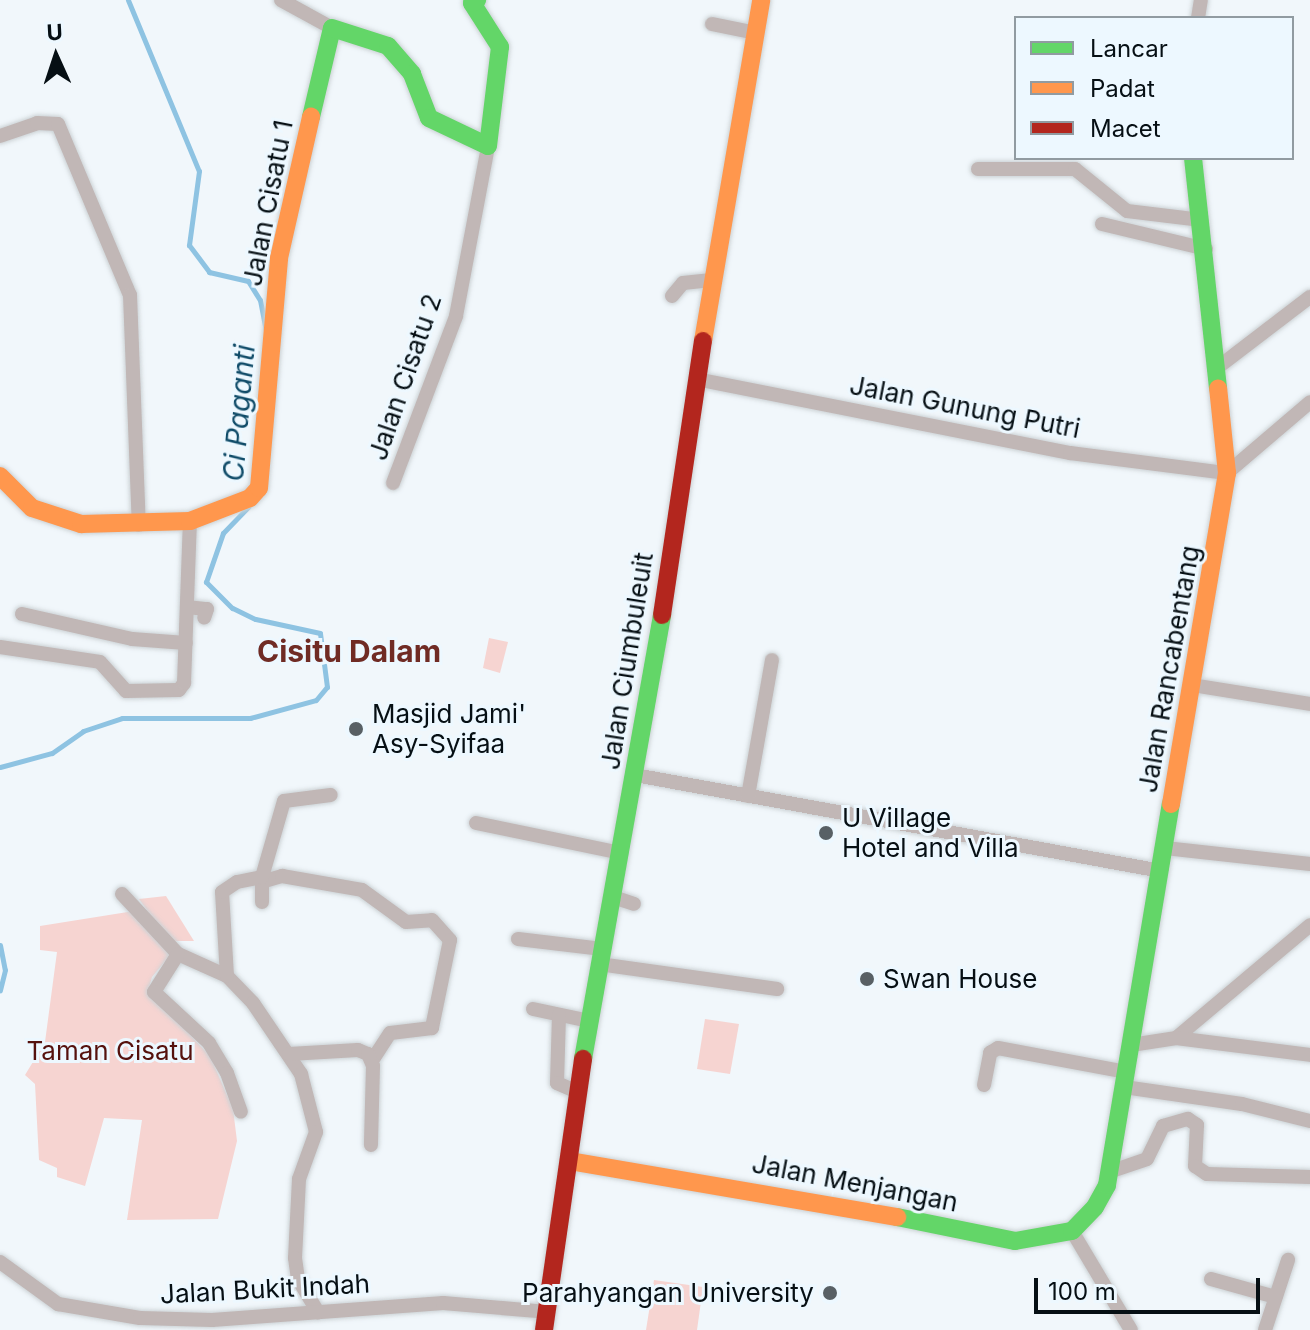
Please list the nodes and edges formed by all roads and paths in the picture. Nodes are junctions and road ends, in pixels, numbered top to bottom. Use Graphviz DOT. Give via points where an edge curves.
graph roads {
  1 [pos="281,0"];
  2 [pos="761,0"];
  3 [pos="470,1"];
  4 [pos="712,24"];
  5 [pos="332,28"];
  6 [pos="756,33"];
  7 [pos="0,136"];
  8 [pos="488,146"];
  9 [pos="1193,160"];
  10 [pos="978,169"];
  11 [pos="1201,220"];
  12 [pos="1102,224"];
  13 [pos="1206,249"];
  14 [pos="714,280"];
  15 [pos="672,296"];
  16 [pos="1310,297"];
  17 [pos="1217,368"];
  18 [pos="696,379"];
  19 [pos="1310,402"];
  20 [pos="1227,473"];
  21 [pos="0,476"];
  22 [pos="393,483"];
  23 [pos="190,521"];
  24 [pos="139,525"];
  25 [pos="187,607"];
  26 [pos="22,614"];
  27 [pos="204,618"];
  28 [pos="186,643"];
  29 [pos="0,647"];
  30 [pos="772,660"];
  31 [pos="1192,685"];
  32 [pos="1310,704"];
  33 [pos="635,775"];
  34 [pos="331,795"];
  35 [pos="748,796"];
  36 [pos="476,823"];
  37 [pos="1165,848"];
  38 [pos="621,853"];
  39 [pos="1310,864"];
  40 [pos="1161,871"];
  41 [pos="265,879"];
  42 [pos="122,894"];
  43 [pos="613,897"];
  44 [pos="262,902"];
  45 [pos="634,904"];
  46 [pos="1310,925"];
  47 [pos="518,939"];
  48 [pos="178,954"];
  49 [pos="601,957"];
  50 [pos="227,976"];
  51 [pos="777,989"];
  52 [pos="533,1009"];
  53 [pos="559,1015"];
  54 [pos="589,1021"];
  55 [pos="1176,1038"];
  56 [pos="1131,1045"];
  57 [pos="289,1054"];
  58 [pos="1310,1055"];
  59 [pos="372,1061"];
  60 [pos="1125,1079"];
  61 [pos="984,1085"];
  62 [pos="577,1092"];
  63 [pos="241,1112"];
  64 [pos="1310,1121"];
  65 [pos="371,1145"];
  66 [pos="569,1161"];
  67 [pos="1310,1177"];
  68 [pos="1108,1179"];
  69 [pos="1072,1231"];
  70 [pos="1288,1260"];
  71 [pos="0,1262"];
  72 [pos="1211,1279"];
  73 [pos="1276,1297"];
  74 [pos="318,1312"];
  75 [pos="545,1321"];
  76 [pos="172,1325"];
  77 [pos="1131,1330"];
  78 [pos="1265,1330"];
  1 -- 5 [label="street"];
  2 -- 6 [label="street, Jalan Ciumbuleuit"];
  3 -- 8 [label="street" via="500,47"];
  4 -- 6 [label="street"];
  5 -- 8 [label="street" via="388,46 412,74 429,118"];
  5 -- 23 [label="street, Jalan Cisatu 1" via="279,258 254,493"];
  6 -- 14 [label="street, Jalan Ciumbuleuit"];
  7 -- 24 [label="street" via="37,123 58,124 130,295"];
  8 -- 22 [label="street, Jalan Cisatu 2" via="456,316"];
  9 -- 11 [label="street, Jalan Rancabentang"];
  10 -- 11 [label="street" via="1075,169 1127,211"];
  11 -- 13 [label="street, Jalan Rancabentang"];
  12 -- 13 [label="street"];
  13 -- 17 [label="street, Jalan Rancabentang"];
  14 -- 15 [label="street" via="683,283"];
  14 -- 18 [label="street, Jalan Ciumbuleuit"];
  16 -- 17 [label="street"];
  17 -- 20 [label="street, Jalan Rancabentang"];
  18 -- 20 [label="street, Jalan Gunung Putri" via="1070,453"];
  18 -- 33 [label="street, Jalan Ciumbuleuit"];
  19 -- 20 [label="street"];
  20 -- 31 [label="street, Jalan Rancabentang"];
  21 -- 24 [label="street, Jalan Cisatu 1" via="47,516"];
  23 -- 24 [label="street, Jalan Cisatu 1"];
  23 -- 25 [label="street"];
  25 -- 27 [label="street" via="207,609"];
  25 -- 28 [label="street"];
  26 -- 28 [label="street" via="132,639"];
  28 -- 29 [label="street" via="183,686 176,690 126,691 100,662"];
  30 -- 35 [label="street"];
  31 -- 32 [label="street"];
  31 -- 37 [label="street, Jalan Rancabentang"];
  33 -- 35 [label="street"];
  33 -- 38 [label="street, Jalan Ciumbuleuit"];
  34 -- 41 [label="street" via="281,805"];
  35 -- 40 [label="street"];
  36 -- 38 [label="street"];
  37 -- 39 [label="street"];
  37 -- 40 [label="street, Jalan Rancabentang"];
  38 -- 43 [label="street, Jalan Ciumbuleuit"];
  40 -- 56 [label="street, Jalan Rancabentang"];
  41 -- 44 [label="street"];
  41 -- 50 [label="street" via="237,882 222,892"];
  41 -- 59 [label="street" via="282,876 362,890 406,922 432,920 450,940 432,1028 390,1033"];
  42 -- 48 [label="street"];
  43 -- 45 [label="street"];
  43 -- 49 [label="street, Jalan Ciumbuleuit"];
  46 -- 55 [label="street"];
  47 -- 49 [label="street"];
  48 -- 50 [label="street"];
  48 -- 63 [label="street" via="154,992 209,1043"];
  49 -- 51 [label="street"];
  49 -- 54 [label="street, Jalan Ciumbuleuit"];
  50 -- 57 [label="street"];
  52 -- 53 [label="street"];
  53 -- 54 [label="street"];
  53 -- 62 [label="street" via="557,1083"];
  54 -- 62 [label="street, Jalan Ciumbuleuit"];
  55 -- 56 [label="street"];
  55 -- 58 [label="street"];
  56 -- 60 [label="street, Jalan Rancabentang"];
  57 -- 59 [label="street" via="358,1050"];
  57 -- 74 [label="street" via="301,1074 316,1132 299,1179 294,1229 298,1279"];
  59 -- 65 [label="street"];
  60 -- 61 [label="street" via="998,1048 990,1053"];
  60 -- 64 [label="street"];
  60 -- 68 [label="street, Jalan Rancabentang"];
  62 -- 66 [label="street, Jalan Ciumbuleuit"];
  66 -- 69 [label="street, Jalan Menjangan" via="755,1189 1015,1241"];
  66 -- 75 [label="street, Jalan Ciumbuleuit"];
  67 -- 68 [label="street" via="1207,1174 1195,1166 1197,1125 1188,1119 1163,1126 1147,1159"];
  68 -- 69 [label="street" via="1087,1220"];
  69 -- 77 [label="street"];
  70 -- 73 [label="street"];
  71 -- 76 [label="street, Jalan Bukit Indah" via="58,1304"];
  72 -- 73 [label="street"];
  73 -- 78 [label="street"];
  74 -- 75 [label="street, Jalan Bukit Indah" via="443,1303"];
  74 -- 76 [label="street, Jalan Bukit Indah"];
}
